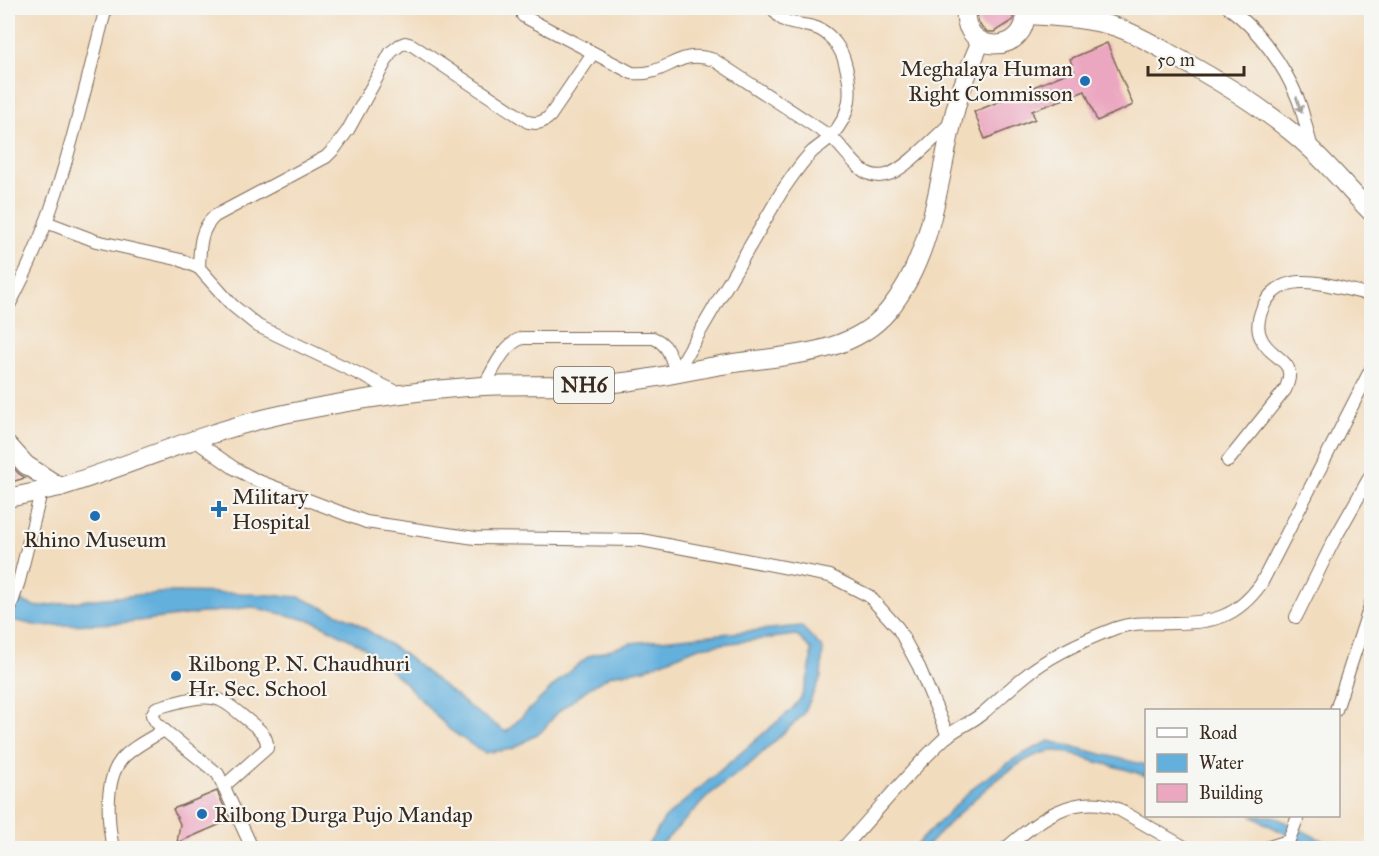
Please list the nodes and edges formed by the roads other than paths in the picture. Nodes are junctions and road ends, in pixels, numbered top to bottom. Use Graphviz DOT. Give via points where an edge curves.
graph roads {
  1 [pos="106,8"];
  2 [pos="772,8"];
  3 [pos="966,8"];
  4 [pos="1229,8"];
  5 [pos="1026,11"];
  6 [pos="523,16"];
  7 [pos="981,41"];
  8 [pos="593,52"];
  9 [pos="952,122"];
  10 [pos="831,137"];
  11 [pos="1312,150"];
  12 [pos="1371,213"];
  13 [pos="46,222"];
  14 [pos="199,268"];
  15 [pos="1371,295"];
  16 [pos="8,307"];
  17 [pos="1371,367"];
  18 [pos="676,373"];
  19 [pos="484,386"];
  20 [pos="403,395"];
  21 [pos="193,439"];
  22 [pos="8,445"];
  23 [pos="1228,461"];
  24 [pos="1371,473"];
  25 [pos="60,487"];
  26 [pos="41,492"];
  27 [pos="8,498"];
  28 [pos="1371,600"];
  29 [pos="8,615"];
  30 [pos="1296,617"];
  31 [pos="1337,709"];
  32 [pos="164,730"];
  33 [pos="948,736"];
  34 [pos="224,786"];
  35 [pos="1298,817"];
  36 [pos="1285,846"];
  37 [pos="113,849"];
  38 [pos="252,849"];
  39 [pos="843,849"];
  40 [pos="1006,849"];
  41 [pos="1186,849"];
  42 [pos="1266,849"];
  1 -- 13 [label="street"];
  2 -- 10 [label="street" via="786,22 819,29 843,54 851,81 850,100 843,121"];
  3 -- 7 [label="highway" via="968,28"];
  4 -- 11 [label="street, one-way" via="1253,30 1281,66 1298,100"];
  5 -- 7 [label="highway" via="1025,24 1015,38 998,45"];
  5 -- 11 [label="highway" via="1118,28 1156,45 1243,97"];
  6 -- 8 [label="street"];
  7 -- 9 [label="highway, NH6"];
  8 -- 10 [label="street" via="633,73 643,74 692,56 714,60"];
  8 -- 14 [label="street" via="550,116 536,123 528,122 412,45 400,45 387,58 348,130 326,157 208,222 201,237"];
  9 -- 10 [label="street" via="887,175 873,176 861,169"];
  9 -- 18 [label="highway, NH6" via="926,241 904,288 873,326 857,337 831,346"];
  10 -- 18 [label="street" via="813,151 782,191"];
  11 -- 12 [label="highway"];
  13 -- 14 [label="street" via="96,241 181,260"];
  13 -- 16 [label="street"];
  14 -- 20 [label="street" via="243,316 258,326"];
  15 -- 23 [label="street" via="1298,281 1274,290 1260,314 1260,337 1286,363 1290,381"];
  17 -- 33 [label="street" via="1261,585 1248,602 1221,617 1201,622 1144,622 1091,638 1025,676 978,717"];
  18 -- 19 [label="highway, NH6" via="615,383"];
  18 -- 19 [label="street" via="667,346 652,338 522,338 508,346"];
  19 -- 20 [label="highway, NH6"];
  20 -- 21 [label="highway, NH6" via="292,412"];
  21 -- 25 [label="highway, NH6"];
  21 -- 33 [label="street" via="256,480 366,522 475,538 641,540 830,576 869,596 898,628"];
  22 -- 25 [label="highway" via="26,465"];
  24 -- 30 [label="street"];
  25 -- 26 [label="highway"];
  26 -- 27 [label="highway"];
  26 -- 29 [label="street"];
  28 -- 31 [label="street"];
  32 -- 34 [label="street" via="213,769"];
  32 -- 34 [label="street" via="154,719 156,708 212,698 230,705 257,727 267,748"];
  32 -- 37 [label="street" via="129,753 114,772 108,813"];
  33 -- 39 [label="street"];
  34 -- 38 [label="street"];
  35 -- 36 [label="street"];
  36 -- 42 [label="street"];
  40 -- 41 [label="street" via="1049,814 1094,804 1118,809"];
}
